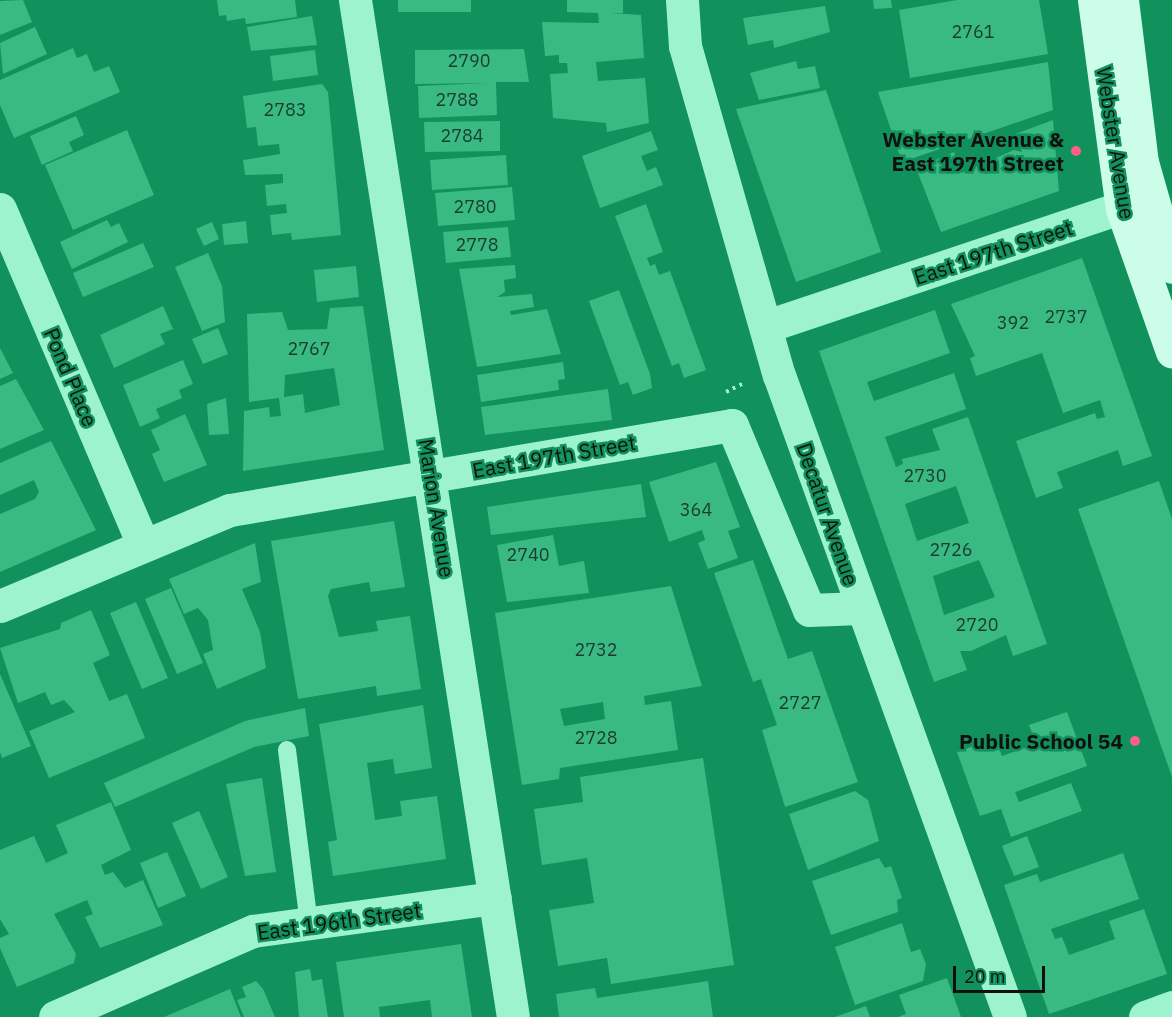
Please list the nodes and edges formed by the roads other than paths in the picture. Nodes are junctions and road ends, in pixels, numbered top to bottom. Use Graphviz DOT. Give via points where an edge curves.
graph roads {
  1 [pos="354,0"];
  2 [pos="682,0"];
  3 [pos="1094,0"];
  4 [pos="1122,0"];
  5 [pos="1136,203"];
  6 [pos="0,210"];
  7 [pos="1172,267"];
  8 [pos="767,326"];
  9 [pos="1172,352"];
  10 [pos="432,476"];
  11 [pos="143,544"];
  12 [pos="0,606"];
  13 [pos="861,608"];
  14 [pos="286,750"];
  15 [pos="495,898"];
  16 [pos="309,924"];
  17 [pos="1172,1007"];
  18 [pos="55,1017"];
  19 [pos="513,1017"];
  20 [pos="1010,1017"];
  21 [pos="1145,1017"];
  1 -- 10 [label="street, Marion Avenue"];
  2 -- 8 [label="street, Decatur Avenue" via="685,46"];
  3 -- 5 [label="main road, Webster Avenue"];
  4 -- 5 [label="main road, Webster Avenue"];
  5 -- 7 [label="main road, Webster Avenue"];
  5 -- 8 [label="street, East 197th Street"];
  5 -- 9 [label="main road, Webster Avenue"];
  6 -- 11 [label="street, Pond Place"];
  8 -- 13 [label="street, Decatur Avenue"];
  10 -- 11 [label="street, East 197th Street" via="230,510"];
  10 -- 13 [label="street, East 197th Street" via="732,425 809,610"];
  10 -- 15 [label="street, Marion Avenue"];
  11 -- 12 [label="street, East 197th Street"];
  13 -- 20 [label="street, Decatur Avenue"];
  14 -- 16 [label="lane"];
  15 -- 16 [label="street, East 196th Street"];
  15 -- 19 [label="street, Marion Avenue"];
  16 -- 18 [label="street, East 196th Street" via="253,931"];
  17 -- 21 [label="street"];
}
